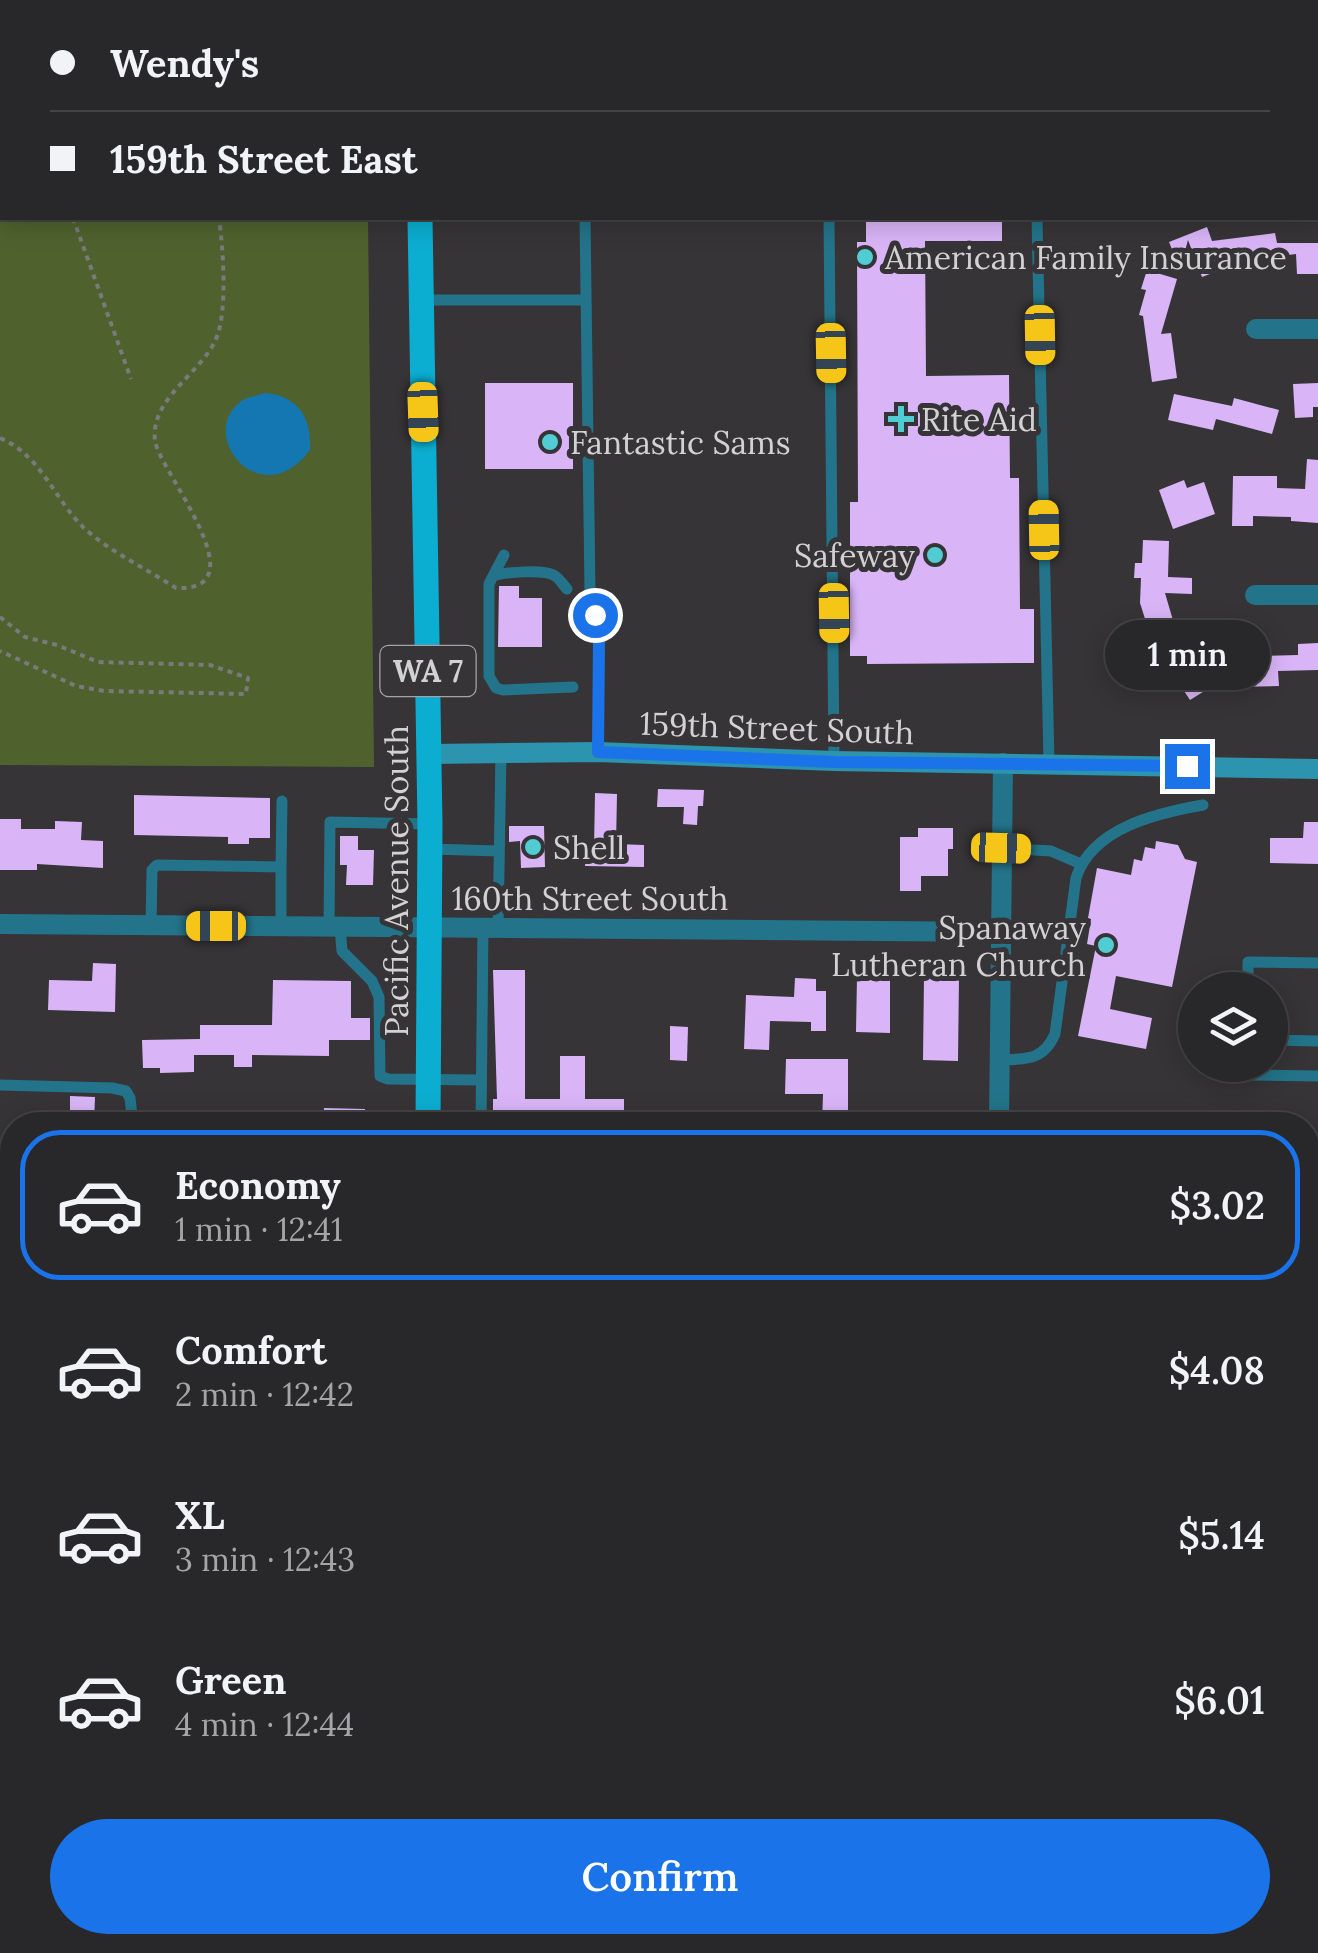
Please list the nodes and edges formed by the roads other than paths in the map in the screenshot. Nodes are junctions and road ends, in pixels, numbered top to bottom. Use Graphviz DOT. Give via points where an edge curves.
graph roads {
  1 [pos="420,220"];
  2 [pos="585,220"];
  3 [pos="829,220"];
  4 [pos="1037,220"];
  5 [pos="420,300"];
  6 [pos="585,300"];
  7 [pos="1256,329"];
  8 [pos="1318,329"];
  9 [pos="504,555"];
  10 [pos="493,576"];
  11 [pos="567,589"];
  12 [pos="1254,595"];
  13 [pos="1318,595"];
  14 [pos="573,687"];
  15 [pos="598,752"];
  16 [pos="501,753"];
  17 [pos="430,754"];
  18 [pos="834,762"];
  19 [pos="1003,763"];
  20 [pos="1050,764"];
  21 [pos="1318,769"];
  22 [pos="282,801"];
  23 [pos="1204,805"];
  24 [pos="430,837"];
  25 [pos="1001,848"];
  26 [pos="499,851"];
  27 [pos="1081,864"];
  28 [pos="281,867"];
  29 [pos="0,924"];
  30 [pos="151,926"];
  31 [pos="281,926"];
  32 [pos="334,927"];
  33 [pos="431,927"];
  34 [pos="490,928"];
  35 [pos="1000,932"];
  36 [pos="1318,963"];
  37 [pos="1248,972"];
  38 [pos="1288,1040"];
  39 [pos="1318,1041"];
  40 [pos="1000,1060"];
  41 [pos="1288,1076"];
  42 [pos="1318,1076"];
  43 [pos="428,1079"];
  44 [pos="482,1080"];
  45 [pos="0,1085"];
  46 [pos="131,1112"];
  47 [pos="428,1112"];
  48 [pos="481,1112"];
  49 [pos="1000,1112"];
  1 -- 5 [label="main road, Pacific Avenue South / WA 7"];
  2 -- 6 [label="lane"];
  3 -- 18 [label="lane"];
  4 -- 20 [label="lane"];
  5 -- 6 [label="lane"];
  5 -- 17 [label="main road, Pacific Avenue South / WA 7"];
  6 -- 15 [label="lane"];
  7 -- 8 [label="street"];
  9 -- 10 [label="lane"];
  10 -- 11 [label="lane" via="548,573"];
  10 -- 14 [label="lane" via="492,684 504,690"];
  12 -- 13 [label="street"];
  15 -- 16 [label="street, 159th Street South"];
  15 -- 18 [label="street, 159th Street South"];
  16 -- 17 [label="street, 159th Street South"];
  16 -- 26 [label="lane"];
  17 -- 24 [label="main road, Pacific Avenue South / WA 7"];
  18 -- 19 [label="street, 159th Street South"];
  19 -- 20 [label="street, 159th Street South"];
  19 -- 25 [label="street"];
  20 -- 21 [label="street, 159th Street South"];
  22 -- 28 [label="lane"];
  23 -- 27 [label="lane" via="1114,834"];
  24 -- 26 [label="lane"];
  24 -- 32 [label="lane" via="330,822"];
  24 -- 33 [label="main road, Pacific Avenue South / WA 7"];
  25 -- 27 [label="lane" via="1051,851"];
  25 -- 35 [label="street"];
  26 -- 34 [label="lane"];
  27 -- 40 [label="lane" via="1049,1048 1040,1056"];
  28 -- 30 [label="lane" via="157,865"];
  28 -- 31 [label="lane"];
  29 -- 30 [label="street, 160th Street South"];
  30 -- 31 [label="street, 160th Street South"];
  31 -- 32 [label="street, 160th Street South"];
  32 -- 33 [label="street, 160th Street South"];
  32 -- 43 [label="lane" via="342,951 379,997 380,1076"];
  33 -- 34 [label="street, 160th Street South"];
  33 -- 43 [label="main road, Pacific Avenue South / WA 7"];
  34 -- 35 [label="street, 160th Street South"];
  34 -- 44 [label="lane"];
  35 -- 40 [label="street"];
  36 -- 37 [label="lane" via="1248,962"];
  38 -- 39 [label="lane"];
  40 -- 49 [label="street"];
  41 -- 42 [label="lane"];
  43 -- 44 [label="lane"];
  43 -- 47 [label="main road, Pacific Avenue South / WA 7"];
  44 -- 48 [label="lane"];
  45 -- 46 [label="lane" via="112,1088 126,1091"];
}
